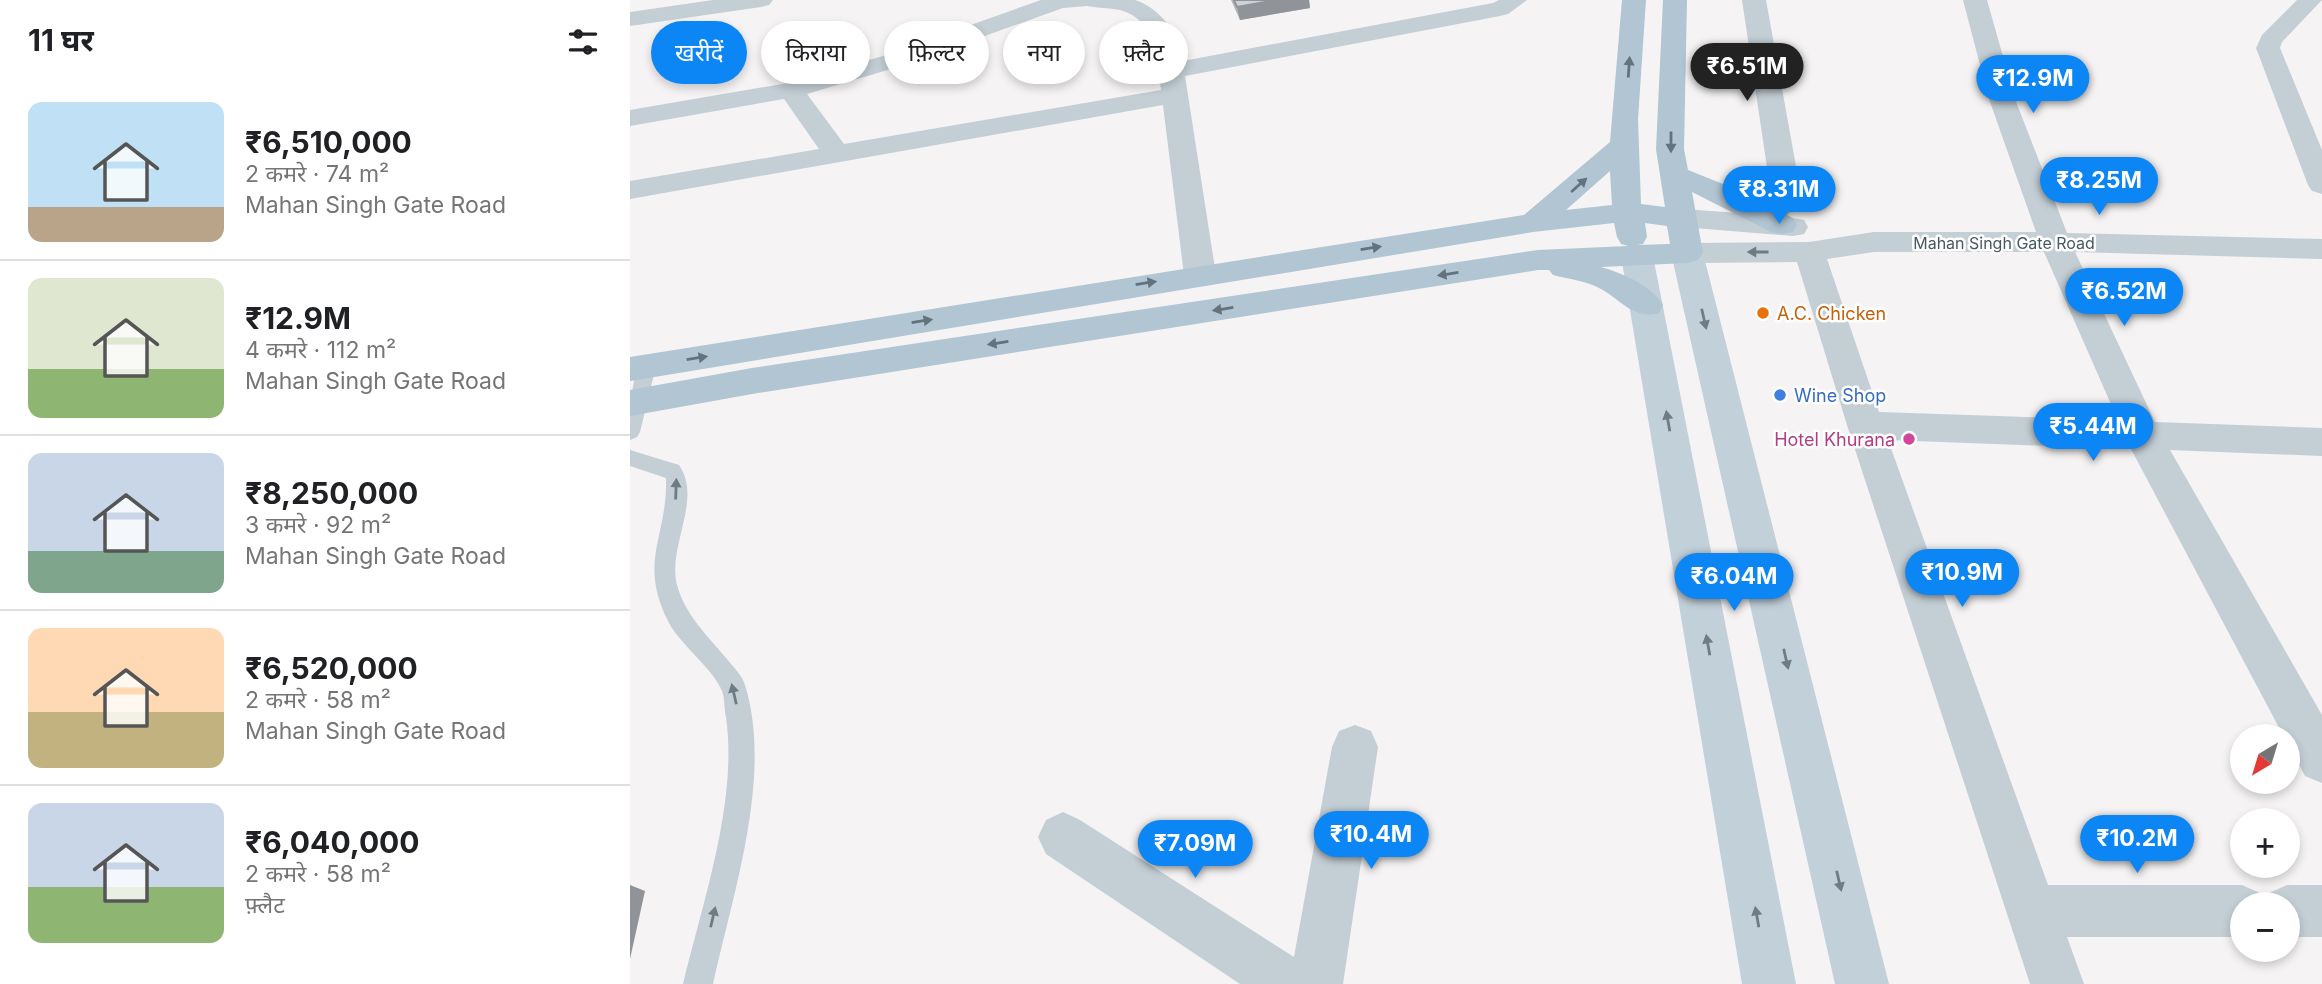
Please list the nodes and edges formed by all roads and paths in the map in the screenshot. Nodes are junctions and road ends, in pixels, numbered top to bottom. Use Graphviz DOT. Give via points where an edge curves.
graph roads {
  1 [pos="761,0"];
  2 [pos="1081,0"];
  3 [pos="1515,0"];
  4 [pos="1634,0"];
  5 [pos="1675,0"];
  6 [pos="1755,0"];
  7 [pos="1975,0"];
  8 [pos="2309,0"];
  9 [pos="1108,1"];
  10 [pos="630,19"];
  11 [pos="1155,21"];
  12 [pos="1188,80"];
  13 [pos="1169,84"];
  14 [pos="1174,84"];
  15 [pos="792,90"];
  16 [pos="630,118"];
  17 [pos="1624,144"];
  18 [pos="837,154"];
  19 [pos="1674,175"];
  20 [pos="2322,185"];
  21 [pos="630,190"];
  22 [pos="1626,212"];
  23 [pos="1533,223"];
  24 [pos="1786,231"];
  25 [pos="1685,235"];
  26 [pos="2055,242"];
  27 [pos="2322,249"];
  28 [pos="1637,256"];
  29 [pos="1493,267"];
  30 [pos="1200,275"];
  31 [pos="1647,305"];
  32 [pos="638,368"];
  33 [pos="633,412"];
  34 [pos="1865,425"];
  35 [pos="2143,436"];
  36 [pos="2322,442"];
  37 [pos="630,458"];
  38 [pos="1355,747"];
  39 [pos="2322,760"];
  40 [pos="1063,837"];
  41 [pos="2033,911"];
  42 [pos="2230,911"];
  43 [pos="2300,911"];
  44 [pos="2322,911"];
  45 [pos="698,984"];
  46 [pos="1288,984"];
  47 [pos="1316,984"];
  48 [pos="1769,984"];
  49 [pos="1862,984"];
  50 [pos="2057,984"];
  1 -- 10 [label="street"];
  2 -- 15 [label="street" via="1049,5 891,61"];
  3 -- 12 [label="street" via="1500,9"];
  17 -- 4 [label="main road, one-way"];
  5 -- 19 [label="main road, one-way" via="1670,149"];
  6 -- 24 [label="street" via="1786,194 1780,206"];
  7 -- 26 [label="street" via="2002,99"];
  8 -- 20 [label="street" via="2268,48"];
  9 -- 11 [label="street" via="1142,10"];
  13 -- 18 [label="street"];
  14 -- 30 [label="street"];
  15 -- 16 [label="street"];
  15 -- 18 [label="street"];
  17 -- 22 [label="main road"];
  23 -- 17 [label="main road, one-way"];
  18 -- 21 [label="street"];
  19 -- 24 [label="main road" via="1718,192"];
  19 -- 25 [label="main road"];
  22 -- 23 [label="main road"];
  22 -- 25 [label="main road"];
  22 -- 28 [label="main road"];
  30 -- 23 [label="main road, one-way"];
  24 -- 25 [label="street, Mahan Singh Gate Road"];
  24 -- 26 [label="street, Mahan Singh Gate Road" via="1874,242"];
  24 -- 34 [label="street"];
  25 -- 28 [label="main road"];
  25 -- 49 [label="main road, one-way"];
  26 -- 27 [label="street, Mahan Singh Gate Road"];
  26 -- 35 [label="street"];
  28 -- 29 [label="main road" via="1538,260"];
  28 -- 31 [label="main road"];
  29 -- 31 [label="main road" via="1569,269 1609,280"];
  29 -- 33 [label="main road, one-way"];
  32 -- 30 [label="main road, one-way"];
  48 -- 31 [label="main road, one-way"];
  32 -- 33 [label="lane"];
  34 -- 35 [label="street"];
  34 -- 41 [label="street"];
  35 -- 36 [label="street"];
  35 -- 39 [label="street"];
  45 -- 37 [label="lane, one-way" via="737,814 743,748 733,685 679,619 665,583 676,477 672,471"];
  38 -- 47 [label="street"];
  40 -- 46 [label="street"];
  41 -- 42 [label="street"];
  41 -- 50 [label="street"];
  43 -- 44 [label="street"];
}
